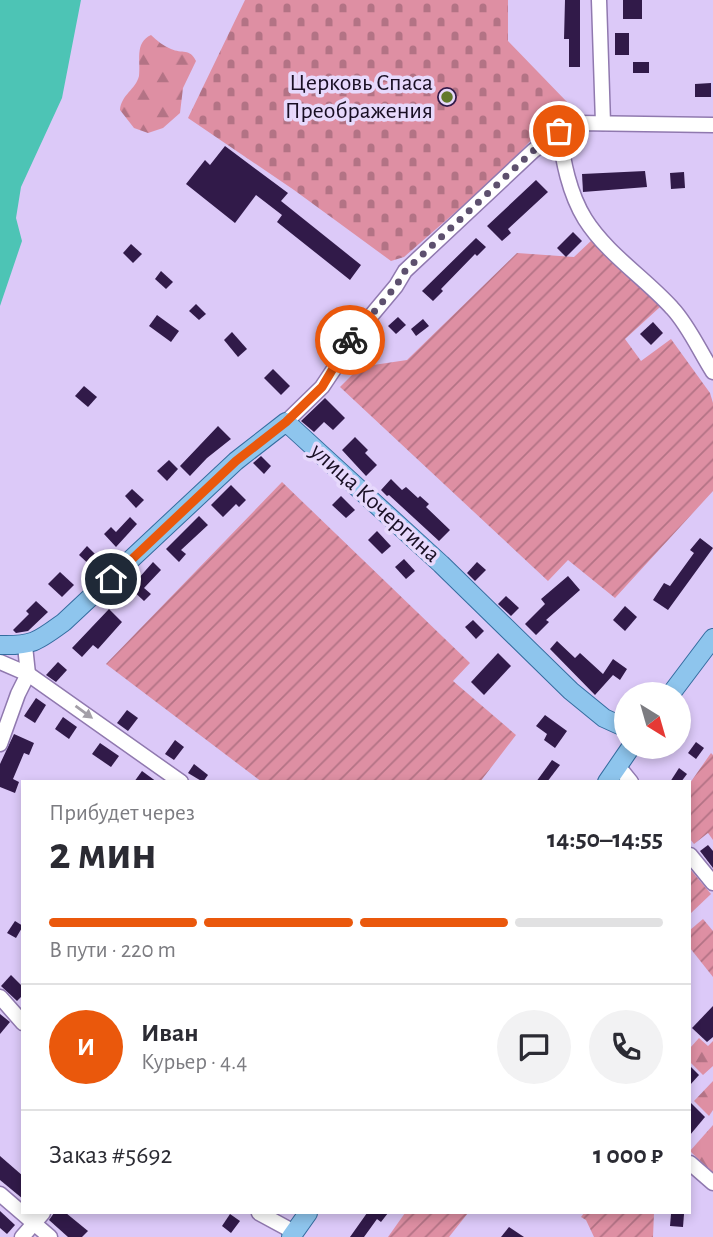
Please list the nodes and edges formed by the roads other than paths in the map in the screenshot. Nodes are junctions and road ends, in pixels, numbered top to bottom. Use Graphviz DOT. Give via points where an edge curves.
graph roads {
  1 [pos="599,0"];
  2 [pos="603,123"];
  3 [pos="713,125"];
  4 [pos="559,131"];
  5 [pos="713,372"];
  6 [pos="286,422"];
  7 [pos="713,638"];
  8 [pos="0,645"];
  9 [pos="25,646"];
  10 [pos="0,662"];
  11 [pos="28,674"];
  12 [pos="680,682"];
  13 [pos="614,723"];
  14 [pos="0,744"];
  15 [pos="622,760"];
  16 [pos="618,766"];
  17 [pos="177,780"];
  18 [pos="608,780"];
  19 [pos="629,780"];
  20 [pos="691,856"];
  21 [pos="713,883"];
  22 [pos="0,997"];
  23 [pos="21,1021"];
  24 [pos="691,1164"];
  25 [pos="713,1183"];
  26 [pos="0,1194"];
  27 [pos="21,1207"];
  28 [pos="261,1214"];
  29 [pos="307,1214"];
  30 [pos="38,1218"];
  31 [pos="293,1235"];
  32 [pos="22,1237"];
  33 [pos="50,1237"];
  1 -- 2 [label="street"];
  2 -- 3 [label="street"];
  2 -- 4 [label="street" via="577,123"];
  4 -- 5 [label="street" via="573,195 586,220 674,310"];
  4 -- 6 [label="street" via="405,271 350,341 322,387"];
  6 -- 9 [label="main road" via="236,461 64,622"];
  6 -- 13 [label="main road, улица Кочергина" via="571,691"];
  7 -- 12 [label="main road"];
  8 -- 9 [label="main road"];
  9 -- 11 [label="street"];
  10 -- 11 [label="street"];
  11 -- 14 [label="street"];
  11 -- 17 [label="street, one-way"];
  15 -- 16 [label="main road"];
  16 -- 18 [label="main road"];
  16 -- 19 [label="street"];
  20 -- 21 [label="street"];
  22 -- 23 [label="street"];
  24 -- 25 [label="street"];
  26 -- 27 [label="street"];
  28 -- 31 [label="street"];
  29 -- 31 [label="main road"];
  30 -- 32 [label="street"];
  30 -- 33 [label="street"];
}
